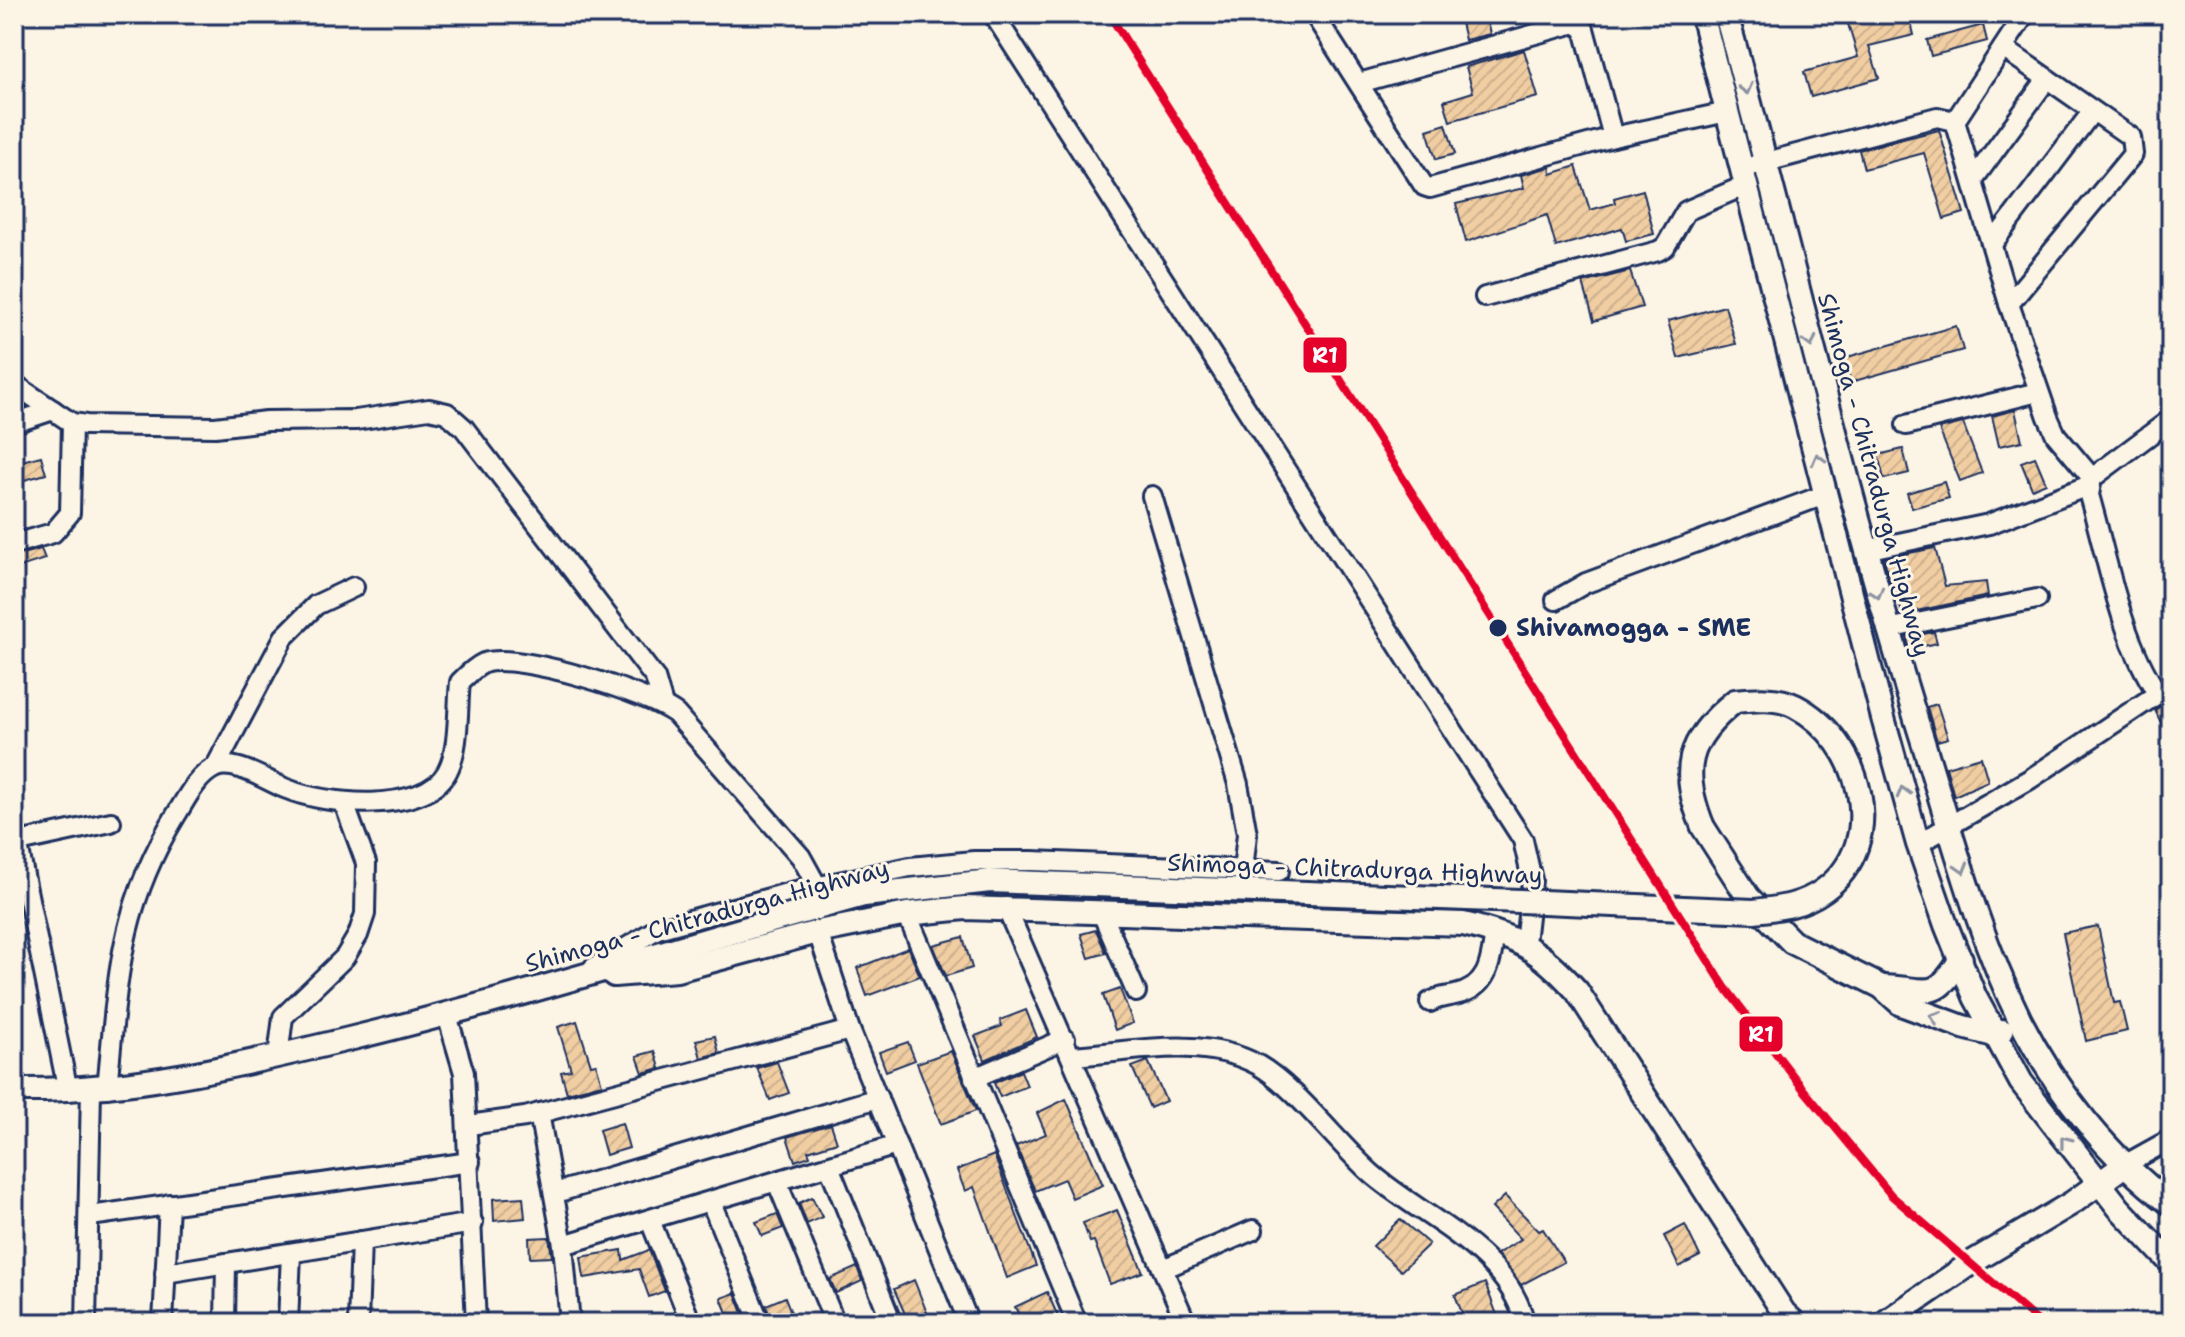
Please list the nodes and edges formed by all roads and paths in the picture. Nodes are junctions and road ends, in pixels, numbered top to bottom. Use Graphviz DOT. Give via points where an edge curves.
graph roads {
  1 [pos="993,14"];
  2 [pos="1314,14"];
  3 [pos="1702,14"];
  4 [pos="1726,14"];
  5 [pos="2025,14"];
  6 [pos="2003,48"];
  7 [pos="2047,79"];
  8 [pos="1359,83"];
  9 [pos="1727,112"];
  10 [pos="2092,112"];
  11 [pos="1955,121"];
  12 [pos="1613,137"];
  13 [pos="1764,163"];
  14 [pos="1744,177"];
  15 [pos="1973,180"];
  16 [pos="1992,244"];
  17 [pos="1485,297"];
  18 [pos="2009,304"];
  19 [pos="14,384"];
  20 [pos="2038,392"];
  21 [pos="53,410"];
  22 [pos="2171,419"];
  23 [pos="14,423"];
  24 [pos="72,423"];
  25 [pos="1906,425"];
  26 [pos="2091,482"];
  27 [pos="1827,494"];
  28 [pos="1152,496"];
  29 [pos="14,544"];
  30 [pos="1865,550"];
  31 [pos="354,587"];
  32 [pos="2037,599"];
  33 [pos="1556,600"];
  34 [pos="1887,629"];
  35 [pos="2167,688"];
  36 [pos="663,705"];
  37 [pos="216,766"];
  38 [pos="344,803"];
  39 [pos="111,822"];
  40 [pos="1949,827"];
  41 [pos="15,837"];
  42 [pos="1918,844"];
  43 [pos="1243,870"];
  44 [pos="1279,871"];
  45 [pos="817,886"];
  46 [pos="22,897"];
  47 [pos="1006,907"];
  48 [pos="1101,911"];
  49 [pos="907,914"];
  50 [pos="1495,931"];
  51 [pos="818,932"];
  52 [pos="1525,943"];
  53 [pos="1961,959"];
  54 [pos="577,978"];
  55 [pos="1882,987"];
  56 [pos="2006,990"];
  57 [pos="1926,991"];
  58 [pos="1136,992"];
  59 [pos="1975,997"];
  60 [pos="1430,1002"];
  61 [pos="447,1015"];
  62 [pos="2022,1023"];
  63 [pos="850,1030"];
  64 [pos="1994,1035"];
  65 [pos="1068,1048"];
  66 [pos="278,1056"];
  67 [pos="974,1078"];
  68 [pos="99,1089"];
  69 [pos="14,1090"];
  70 [pos="68,1091"];
  71 [pos="878,1098"];
  72 [pos="539,1113"];
  73 [pos="469,1125"];
  74 [pos="2171,1139"];
  75 [pos="897,1145"];
  76 [pos="470,1162"];
  77 [pos="2126,1164"];
  78 [pos="829,1166"];
  79 [pos="777,1182"];
  80 [pos="2100,1184"];
  81 [pos="555,1193"];
  82 [pos="711,1202"];
  83 [pos="169,1204"];
  84 [pos="2171,1204"];
  85 [pos="90,1216"];
  86 [pos="650,1220"];
  87 [pos="473,1223"];
  88 [pos="1253,1230"];
  89 [pos="361,1241"];
  90 [pos="563,1245"];
  91 [pos="291,1253"];
  92 [pos="226,1263"];
  93 [pos="2171,1263"];
  94 [pos="1163,1269"];
  95 [pos="165,1273"];
  96 [pos="86,1323"];
  97 [pos="163,1323"];
  98 [pos="225,1323"];
  99 [pos="288,1323"];
  100 [pos="358,1323"];
  101 [pos="476,1323"];
  102 [pos="570,1323"];
  103 [pos="691,1323"];
  104 [pos="760,1323"];
  105 [pos="835,1323"];
  106 [pos="892,1323"];
  107 [pos="969,1323"];
  108 [pos="1077,1323"];
  109 [pos="1186,1323"];
  110 [pos="1525,1323"];
  111 [pos="1795,1323"];
  112 [pos="1884,1323"];
  1 -- 52 [label="street" via="1523,840 1532,880"];
  2 -- 8 [label="street"];
  3 -- 9 [label="main road, Shimoga - Chitradurga Highway"];
  4 -- 13 [label="main road, Shimoga - Chitradurga Highway, one-way"];
  5 -- 6 [label="street"];
  6 -- 7 [label="street"];
  6 -- 11 [label="street"];
  7 -- 10 [label="street"];
  7 -- 15 [label="street"];
  8 -- 12 [label="street" via="1430,188"];
  8 -- 12 [label="street" via="1575,23 1584,29"];
  9 -- 12 [label="street"];
  9 -- 14 [label="main road, Shimoga - Chitradurga Highway"];
  10 -- 16 [label="street"];
  10 -- 18 [label="street" via="2131,137 2133,154"];
  11 -- 13 [label="street" via="1937,117"];
  11 -- 15 [label="street"];
  13 -- 14 [label="street"];
  13 -- 30 [label="main road, Shimoga - Chitradurga Highway, one-way"];
  14 -- 17 [label="street" via="1686,211 1658,251"];
  27 -- 14 [label="main road, Shimoga - Chitradurga Highway, one-way"];
  15 -- 16 [label="street"];
  16 -- 18 [label="street"];
  18 -- 20 [label="street"];
  19 -- 21 [label="street"];
  20 -- 25 [label="street"];
  20 -- 26 [label="street" via="2056,435"];
  21 -- 23 [label="street"];
  21 -- 24 [label="street"];
  22 -- 26 [label="street"];
  24 -- 29 [label="street" via="70,513 53,533"];
  24 -- 36 [label="street" via="215,427 356,420 429,409 447,413 464,428 655,678"];
  26 -- 30 [label="street" via="1989,524"];
  26 -- 35 [label="street" via="2089,495 2143,672"];
  27 -- 33 [label="street" via="1586,583"];
  42 -- 27 [label="main road, Shimoga - Chitradurga Highway, one-way"];
  28 -- 43 [label="street" via="1238,784 1247,834"];
  30 -- 34 [label="main road, Shimoga - Chitradurga Highway, one-way"];
  31 -- 37 [label="street" via="316,605 284,637"];
  32 -- 34 [label="street"];
  34 -- 40 [label="main road, Shimoga - Chitradurga Highway"];
  35 -- 40 [label="street"];
  36 -- 38 [label="street" via="580,676 513,662 486,663 460,682 453,752 438,784 412,796"];
  36 -- 45 [label="street" via="801,857"];
  37 -- 38 [label="street" via="232,766 292,791"];
  37 -- 68 [label="street" via="183,804 138,887"];
  38 -- 66 [label="street" via="366,863 365,914 345,957 283,1017"];
  39 -- 41 [label="street"];
  40 -- 42 [label="street"];
  40 -- 56 [label="main road, Shimoga - Chitradurga Highway, one-way" via="1975,914"];
  41 -- 46 [label="street"];
  42 -- 53 [label="main road, Shimoga - Chitradurga Highway"];
  43 -- 44 [label="street"];
  43 -- 45 [label="street" via="974,861 910,867"];
  45 -- 54 [label="street" via="657,929"];
  46 -- 70 [label="street"];
  47 -- 48 [label="main road"];
  47 -- 49 [label="main road"];
  47 -- 65 [label="street"];
  48 -- 50 [label="main road" via="1463,924"];
  48 -- 58 [label="street"];
  49 -- 51 [label="main road"];
  49 -- 67 [label="street"];
  50 -- 52 [label="main road"];
  50 -- 60 [label="street" via="1491,965 1481,982"];
  51 -- 54 [label="main road" via="677,970"];
  51 -- 63 [label="street"];
  52 -- 111 [label="main road" via="1577,991"];
  53 -- 57 [label="main road" via="1948,981"];
  53 -- 59 [label="main road, Shimoga - Chitradurga Highway"];
  54 -- 55 [label="main road, Shimoga - Chitradurga Highway, bridge" via="864,895 990,881 1754,911 1792,907 1824,890 1856,850 1863,809 1847,755 1820,724 1795,706 1767,699 1735,701 1700,735 1689,762 1688,788 1703,827 1748,897 1777,929 1792,942"];
  54 -- 61 [label="main road, Shimoga - Chitradurga Highway"];
  55 -- 57 [label="main road, Shimoga - Chitradurga Highway"];
  64 -- 55 [label="main road, Shimoga - Chitradurga Highway, one-way" via="1901,1004"];
  56 -- 59 [label="main road, Shimoga - Chitradurga Highway"];
  56 -- 62 [label="main road, Shimoga - Chitradurga Highway"];
  57 -- 59 [label="main road, Shimoga - Chitradurga Highway" via="1938,997"];
  59 -- 64 [label="main road, Shimoga - Chitradurga Highway"];
  61 -- 66 [label="main road, Shimoga - Chitradurga Highway"];
  61 -- 73 [label="street" via="464,1073"];
  62 -- 64 [label="main road"];
  62 -- 77 [label="main road, Shimoga - Chitradurga Highway" via="2062,1088"];
  63 -- 71 [label="street"];
  63 -- 72 [label="street"];
  80 -- 64 [label="main road, Shimoga - Chitradurga Highway, one-way" via="2021,1082"];
  65 -- 67 [label="street"];
  65 -- 94 [label="street"];
  65 -- 110 [label="street" via="1182,1048 1258,1065 1374,1176 1482,1257 1513,1292"];
  66 -- 68 [label="main road, Shimoga - Chitradurga Highway"];
  67 -- 108 [label="street"];
  68 -- 70 [label="main road, Shimoga - Chitradurga Highway"];
  68 -- 85 [label="street"];
  69 -- 70 [label="main road, Shimoga - Chitradurga Highway"];
  71 -- 75 [label="street"];
  71 -- 81 [label="street"];
  72 -- 73 [label="street"];
  72 -- 81 [label="street"];
  73 -- 76 [label="street"];
  74 -- 77 [label="street"];
  75 -- 78 [label="street"];
  75 -- 107 [label="street"];
  76 -- 83 [label="street"];
  76 -- 87 [label="street"];
  77 -- 80 [label="main road"];
  77 -- 84 [label="main road, Shimoga - Chitradurga Highway"];
  78 -- 79 [label="street"];
  78 -- 106 [label="street"];
  79 -- 82 [label="street"];
  79 -- 105 [label="street"];
  80 -- 93 [label="main road, Shimoga - Chitradurga Highway"];
  80 -- 112 [label="main road"];
  81 -- 90 [label="street"];
  82 -- 86 [label="street"];
  82 -- 104 [label="street"];
  83 -- 85 [label="street"];
  83 -- 95 [label="street"];
  85 -- 96 [label="street"];
  86 -- 90 [label="street"];
  86 -- 103 [label="street"];
  87 -- 89 [label="street"];
  87 -- 101 [label="street"];
  88 -- 94 [label="street"];
  89 -- 91 [label="street"];
  89 -- 100 [label="street"];
  90 -- 102 [label="street"];
  91 -- 92 [label="street"];
  91 -- 99 [label="street"];
  92 -- 95 [label="street"];
  92 -- 98 [label="street"];
  94 -- 109 [label="street"];
  95 -- 97 [label="street"];
}
